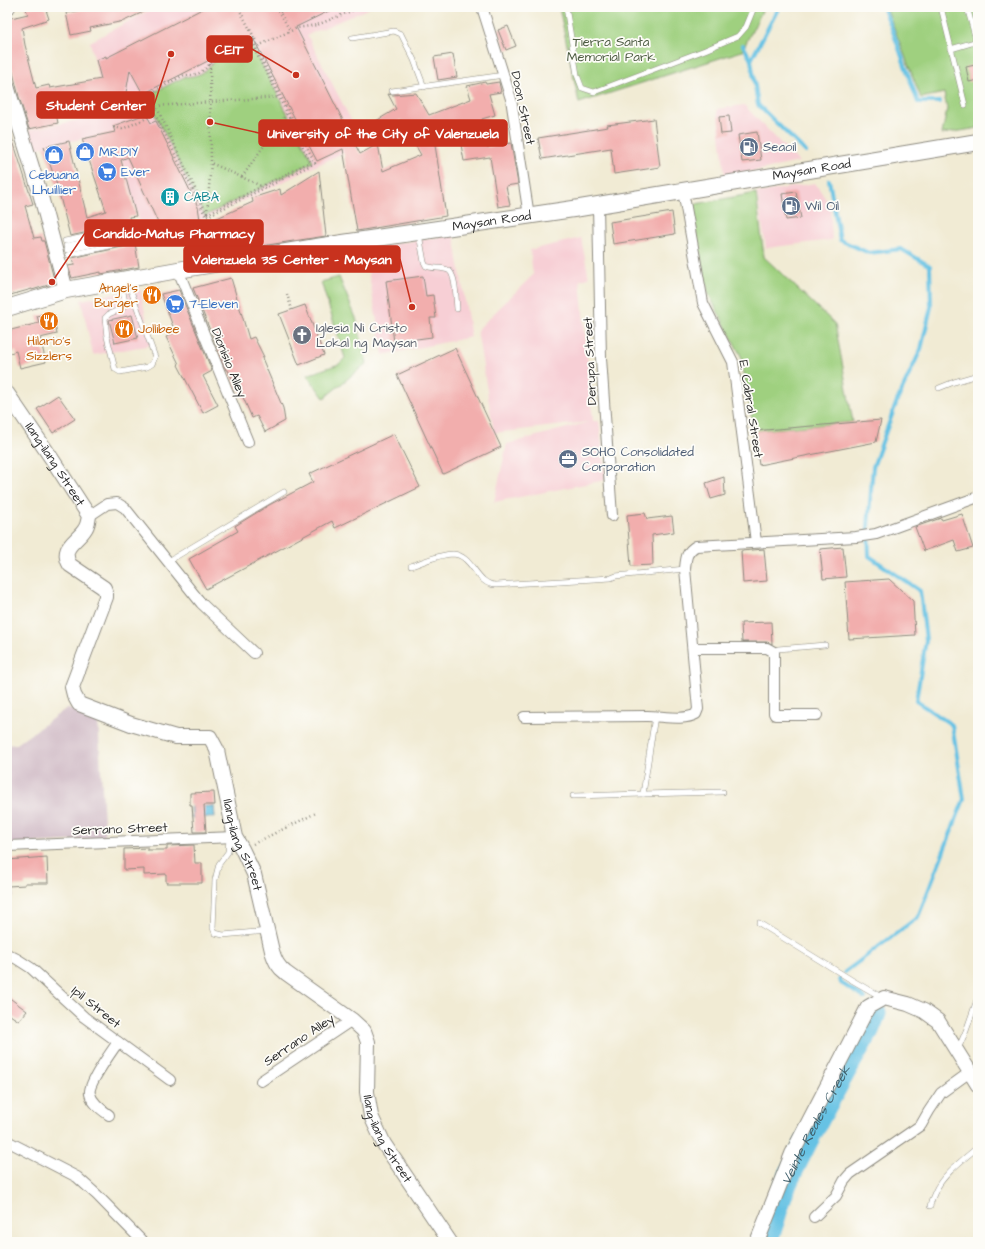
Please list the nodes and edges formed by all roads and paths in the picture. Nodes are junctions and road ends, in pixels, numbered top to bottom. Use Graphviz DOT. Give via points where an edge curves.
graph roads {
  1 [pos="238,7"];
  2 [pos="277,7"];
  3 [pos="291,7"];
  4 [pos="361,7"];
  5 [pos="482,7"];
  6 [pos="566,7"];
  7 [pos="753,7"];
  8 [pos="940,7"];
  9 [pos="967,7"];
  10 [pos="280,12"];
  11 [pos="290,31"];
  12 [pos="352,38"];
  13 [pos="252,40"];
  14 [pos="977,41"];
  15 [pos="978,48"];
  16 [pos="951,49"];
  17 [pos="210,64"];
  18 [pos="504,75"];
  19 [pos="7,86"];
  20 [pos="424,87"];
  21 [pos="392,91"];
  22 [pos="279,97"];
  23 [pos="152,100"];
  24 [pos="211,102"];
  25 [pos="147,103"];
  26 [pos="965,105"];
  27 [pos="156,106"];
  28 [pos="159,112"];
  29 [pos="287,113"];
  30 [pos="155,114"];
  31 [pos="114,127"];
  32 [pos="978,142"];
  33 [pos="211,163"];
  34 [pos="242,177"];
  35 [pos="262,186"];
  36 [pos="683,191"];
  37 [pos="598,205"];
  38 [pos="207,214"];
  39 [pos="530,216"];
  40 [pos="418,232"];
  41 [pos="128,235"];
  42 [pos="178,270"];
  43 [pos="66,290"];
  44 [pos="131,291"];
  45 [pos="123,292"];
  46 [pos="288,294"];
  47 [pos="7,308"];
  48 [pos="457,309"];
  49 [pos="292,310"];
  50 [pos="978,375"];
  51 [pos="939,388"];
  52 [pos="7,393"];
  53 [pos="248,442"];
  54 [pos="284,492"];
  55 [pos="978,497"];
  56 [pos="88,516"];
  57 [pos="612,516"];
  58 [pos="756,542"];
  59 [pos="167,562"];
  60 [pos="411,566"];
  61 [pos="685,569"];
  62 [pos="825,645"];
  63 [pos="693,648"];
  64 [pos="774,652"];
  65 [pos="254,653"];
  66 [pos="817,715"];
  67 [pos="655,716"];
  68 [pos="524,717"];
  69 [pos="723,792"];
  70 [pos="643,794"];
  71 [pos="573,796"];
  72 [pos="316,813"];
  73 [pos="235,842"];
  74 [pos="7,846"];
  75 [pos="759,923"];
  76 [pos="267,931"];
  77 [pos="7,954"];
  78 [pos="978,997"];
  79 [pos="884,998"];
  80 [pos="352,1020"];
  81 [pos="118,1042"];
  82 [pos="957,1052"];
  83 [pos="970,1072"];
  84 [pos="170,1080"];
  85 [pos="261,1081"];
  86 [pos="978,1084"];
  87 [pos="109,1115"];
  88 [pos="7,1141"];
  89 [pos="978,1147"];
  90 [pos="930,1206"];
  91 [pos="814,1217"];
  92 [pos="143,1242"];
  93 [pos="450,1242"];
  94 [pos="757,1242"];
  1 -- 13 [label="path"];
  2 -- 10 [label="path"];
  3 -- 10 [label="path"];
  4 -- 11 [label="path" via="317,25 303,26"];
  5 -- 18 [label="street, Doon Street"];
  6 -- 7 [label="lane" via="577,76 582,88 594,92 738,36 746,27"];
  8 -- 16 [label="lane"];
  9 -- 14 [label="lane"];
  10 -- 11 [label="path"];
  11 -- 13 [label="path" via="258,46"];
  12 -- 20 [label="lane" via="394,31 401,34"];
  13 -- 17 [label="path"];
  13 -- 22 [label="path"];
  13 -- 30 [label="path" via="315,163 206,217"];
  14 -- 15 [label="lane"];
  14 -- 16 [label="lane"];
  16 -- 26 [label="lane"];
  17 -- 23 [label="path" via="199,73 184,76 148,94"];
  17 -- 24 [label="path"];
  18 -- 20 [label="lane"];
  18 -- 39 [label="street, Doon Street" via="511,98"];
  19 -- 43 [label="street"];
  20 -- 21 [label="lane"];
  22 -- 24 [label="path"];
  22 -- 29 [label="path"];
  23 -- 25 [label="path"];
  23 -- 27 [label="path"];
  24 -- 27 [label="path"];
  24 -- 33 [label="path"];
  27 -- 28 [label="path"];
  28 -- 30 [label="path"];
  28 -- 38 [label="path"];
  29 -- 34 [label="path"];
  29 -- 35 [label="path" via="310,162"];
  30 -- 31 [label="path" via="122,129"];
  32 -- 36 [label="main road, Maysan Road"];
  33 -- 34 [label="path"];
  33 -- 38 [label="path"];
  34 -- 35 [label="path"];
  35 -- 38 [label="path"];
  36 -- 37 [label="main road, Maysan Road"];
  36 -- 58 [label="street, E. Cabral Street" via="703,304 734,362"];
  37 -- 39 [label="main road, Maysan Road"];
  37 -- 57 [label="street, Derupa Street" via="601,358"];
  39 -- 40 [label="main road, Maysan Road"];
  40 -- 42 [label="main road, Maysan Road"];
  40 -- 48 [label="lane" via="426,266 447,269 452,273"];
  41 -- 41 [label="lane" via="129,242 67,248 126,228"];
  42 -- 43 [label="main road, Maysan Road"];
  42 -- 53 [label="street, Dionisio Alley"];
  43 -- 47 [label="main road, Maysan Road"];
  44 -- 45 [label="lane" via="155,358 147,367 120,372 115,369 105,318 123,308"];
  46 -- 49 [label="path"];
  50 -- 51 [label="lane"];
  52 -- 56 [label="street, Ilang-ilang Street"];
  54 -- 59 [label="lane"];
  55 -- 58 [label="street" via="876,534"];
  56 -- 59 [label="street, Ilang-ilang Street" via="107,504 117,503 124,508"];
  56 -- 73 [label="street, Ilang-ilang Street" via="85,531 68,548 68,561 104,588 106,597 72,687 74,695 79,704 132,724 176,737 210,737 217,750"];
  58 -- 61 [label="street" via="696,546 690,549 687,555"];
  59 -- 65 [label="street, Ilang-ilang Street" via="201,603"];
  60 -- 61 [label="lane" via="453,554 466,560 484,582 491,585 610,578"];
  61 -- 63 [label="street"];
  62 -- 64 [label="lane" via="778,649"];
  63 -- 64 [label="street" via="767,648"];
  63 -- 67 [label="street" via="698,709 696,714 691,717"];
  64 -- 66 [label="street" via="775,715"];
  67 -- 68 [label="street"];
  67 -- 70 [label="lane"];
  69 -- 70 [label="lane"];
  70 -- 71 [label="lane"];
  72 -- 73 [label="path"];
  73 -- 74 [label="street, Serrano Street"];
  73 -- 76 [label="street, Ilang-ilang Street" via="254,874"];
  73 -- 76 [label="lane" via="219,864 215,880 213,928 215,933 223,935"];
  75 -- 79 [label="lane"];
  76 -- 80 [label="street, Ilang-ilang Street" via="279,967"];
  77 -- 81 [label="street, Ipil Street" via="31,968 84,1017"];
  78 -- 82 [label="lane"];
  79 -- 82 [label="street" via="908,1004 938,1021"];
  79 -- 94 [label="street" via="868,1007 864,1014 792,1154"];
  80 -- 85 [label="street, Serrano Alley"];
  80 -- 93 [label="street, Ilang-ilang Street" via="364,1032 368,1042 367,1092 371,1116 384,1144"];
  81 -- 84 [label="street, Ipil Street"];
  81 -- 87 [label="street" via="90,1091 92,1100"];
  82 -- 83 [label="street"];
  83 -- 86 [label="street"];
  83 -- 91 [label="street" via="941,1093 921,1126 850,1174 836,1196"];
  88 -- 92 [label="street" via="77,1177"];
  89 -- 90 [label="lane" via="940,1183"];
}
